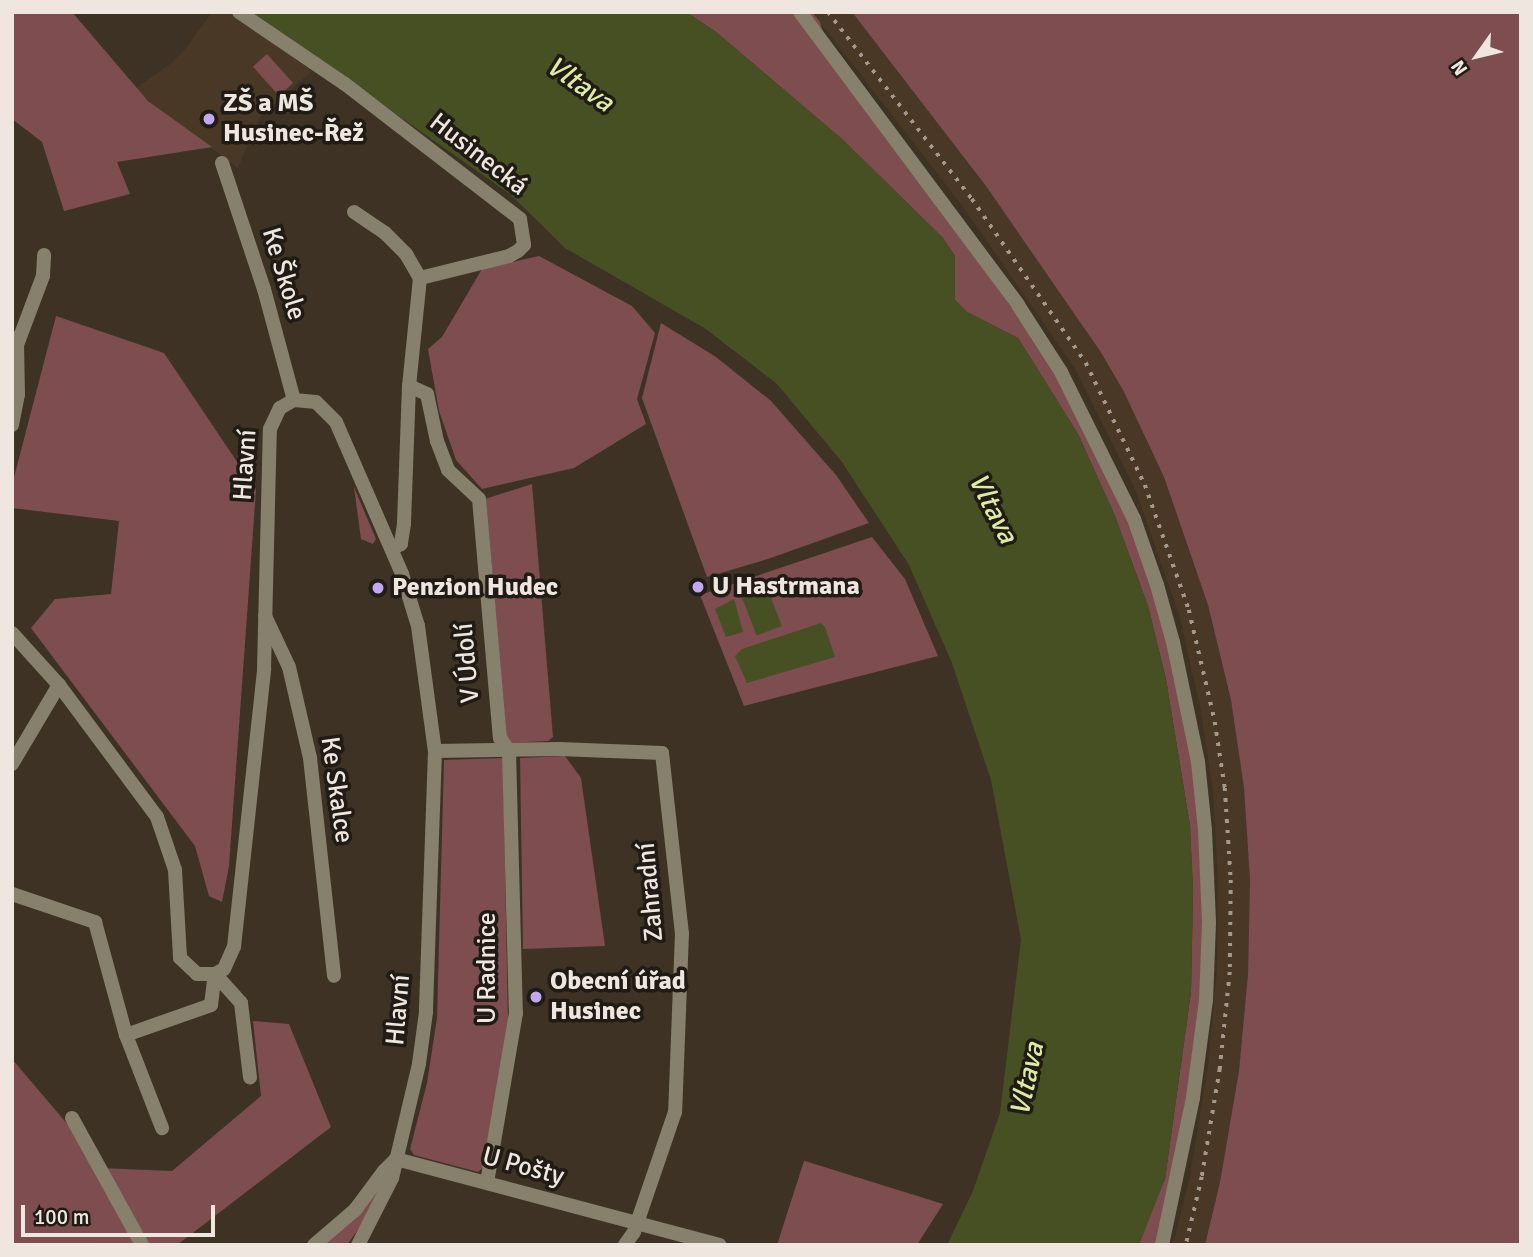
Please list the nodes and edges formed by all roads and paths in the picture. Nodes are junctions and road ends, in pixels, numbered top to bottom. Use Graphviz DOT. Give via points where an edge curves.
graph roads {
  1 [pos="239,12"];
  2 [pos="800,12"];
  3 [pos="222,163"];
  4 [pos="354,212"];
  5 [pos="44,255"];
  6 [pos="420,278"];
  7 [pos="15,341"];
  8 [pos="409,387"];
  9 [pos="15,396"];
  10 [pos="294,400"];
  11 [pos="12,425"];
  12 [pos="392,548"];
  13 [pos="265,616"];
  14 [pos="12,633"];
  15 [pos="59,685"];
  16 [pos="435,751"];
  17 [pos="509,751"];
  18 [pos="12,764"];
  19 [pos="12,894"];
  20 [pos="215,974"];
  21 [pos="334,976"];
  22 [pos="126,1035"];
  23 [pos="250,1077"];
  24 [pos="72,1118"];
  25 [pos="162,1128"];
  26 [pos="396,1159"];
  27 [pos="487,1183"];
  28 [pos="636,1223"];
  29 [pos="142,1245"];
  30 [pos="314,1245"];
  31 [pos="358,1245"];
  32 [pos="625,1245"];
  33 [pos="720,1245"];
  34 [pos="1161,1245"];
  1 -- 6 [label="street, Husinecká" via="345,84 520,219 524,245 518,251"];
  2 -- 34 [label="street" via="1018,305 1061,372 1134,519 1157,585 1198,762 1209,923 1206,1000 1193,1098"];
  3 -- 10 [label="street, Ke Škole" via="264,289"];
  4 -- 6 [label="street" via="378,226 406,254"];
  5 -- 7 [label="street" via="43,276"];
  6 -- 8 [label="street"];
  7 -- 9 [label="street"];
  8 -- 12 [label="street" via="404,524 401,544"];
  8 -- 17 [label="street, V Údolí" via="427,394 448,470 479,499 499,738"];
  9 -- 11 [label="street"];
  10 -- 12 [label="street, Hlavní" via="316,402 335,422"];
  10 -- 13 [label="street, Hlavní" via="277,412 269,436"];
  12 -- 16 [label="street, Hlavní" via="418,626"];
  13 -- 20 [label="street, Hlavní" via="264,669 234,947 224,969"];
  13 -- 21 [label="street, Ke Skalce" via="289,667 310,758"];
  14 -- 15 [label="street"];
  15 -- 18 [label="street"];
  15 -- 20 [label="street" via="157,817 175,870 180,958 197,974"];
  16 -- 17 [label="street, Zahradní"];
  16 -- 26 [label="street, Hlavní" via="426,1012"];
  17 -- 27 [label="street, U Radnice" via="516,1013"];
  17 -- 28 [label="street, Zahradní" via="662,753 682,933 675,1112"];
  19 -- 22 [label="street" via="95,922"];
  20 -- 22 [label="street" via="211,1005"];
  20 -- 23 [label="street" via="241,1003"];
  22 -- 25 [label="street"];
  24 -- 29 [label="street"];
  26 -- 27 [label="street, U Pošty"];
  26 -- 30 [label="street" via="355,1210"];
  26 -- 31 [label="street, Hlavní" via="392,1178"];
  27 -- 28 [label="street, U Pošty"];
  28 -- 32 [label="street, Zahradní"];
  28 -- 33 [label="street, U Pošty"];
}
